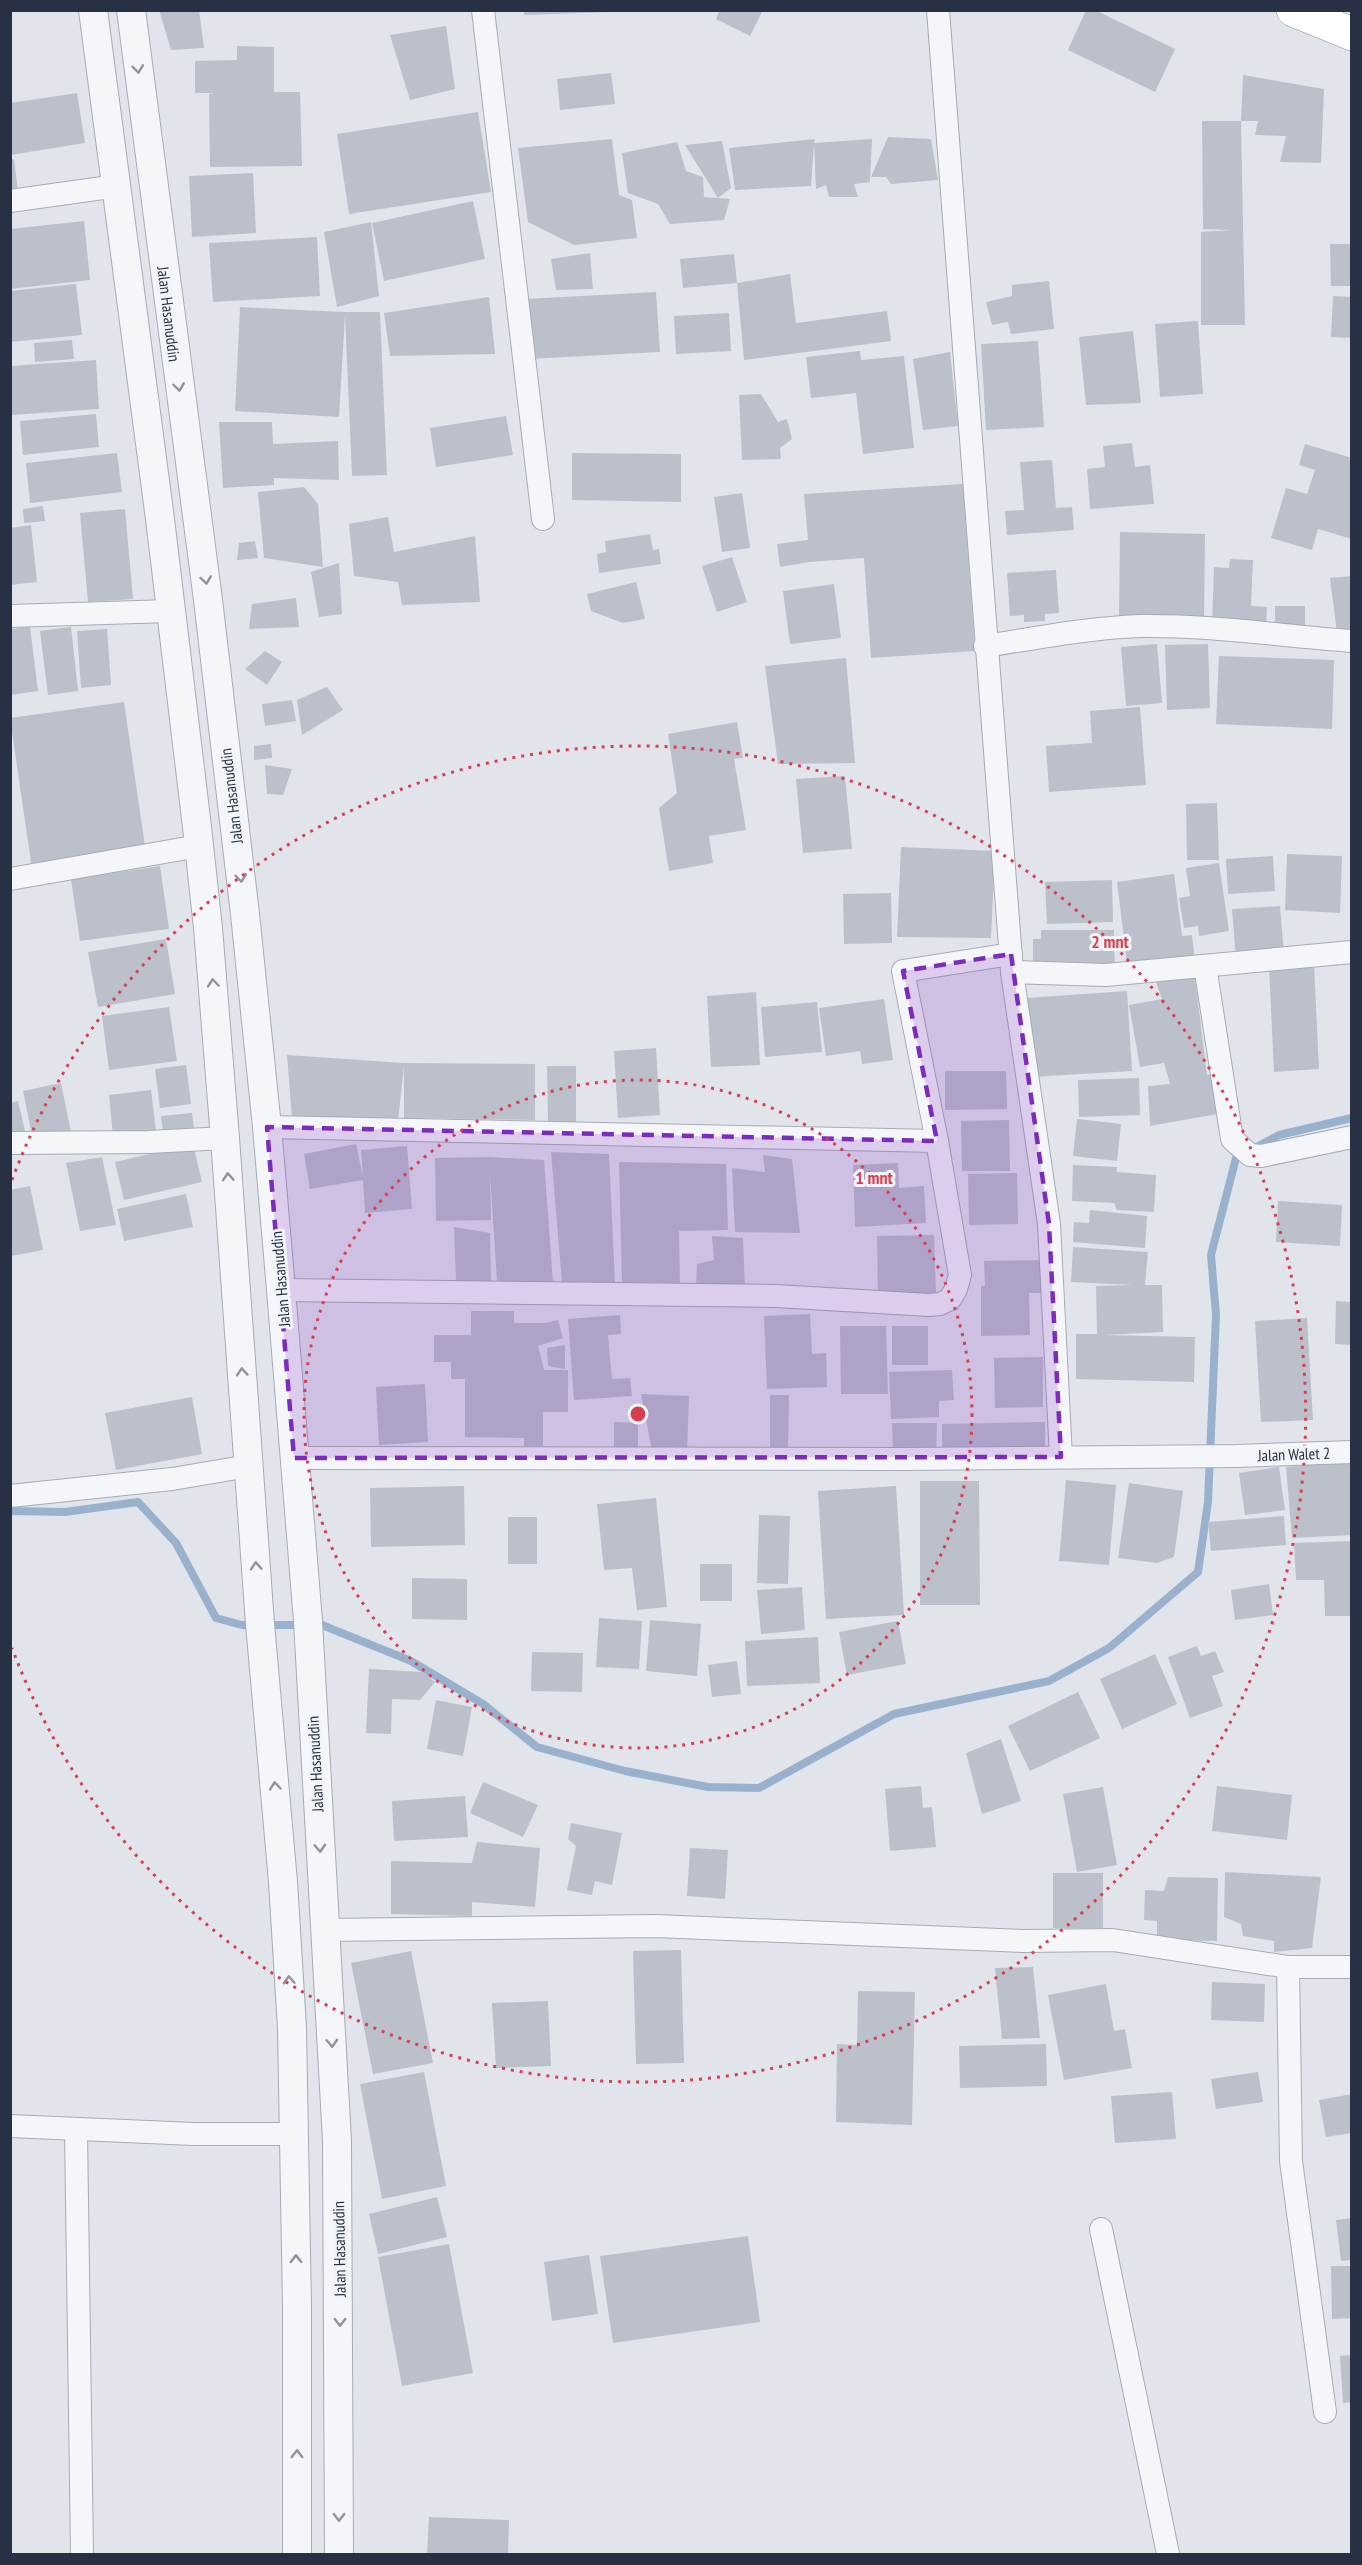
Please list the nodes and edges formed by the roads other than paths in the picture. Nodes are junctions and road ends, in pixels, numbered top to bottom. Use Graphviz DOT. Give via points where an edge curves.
graph roads {
  1 [pos="93,10"];
  2 [pos="131,10"];
  3 [pos="483,10"];
  4 [pos="938,10"];
  5 [pos="1293,10"];
  6 [pos="1352,34"];
  7 [pos="117,186"];
  8 [pos="10,201"];
  9 [pos="543,519"];
  10 [pos="170,611"];
  11 [pos="10,616"];
  12 [pos="1352,641"];
  13 [pos="985,646"];
  14 [pos="199,846"];
  15 [pos="10,879"];
  16 [pos="1352,952"];
  17 [pos="1012,963"];
  18 [pos="1205,966"];
  19 [pos="267,1127"];
  20 [pos="1352,1137"];
  21 [pos="225,1138"];
  22 [pos="937,1142"];
  23 [pos="10,1143"];
  24 [pos="281,1290"];
  25 [pos="1352,1452"];
  26 [pos="1061,1457"];
  27 [pos="294,1458"];
  28 [pos="249,1466"];
  29 [pos="10,1496"];
  30 [pos="324,1930"];
  31 [pos="1288,1967"];
  32 [pos="1352,1967"];
  33 [pos="10,2126"];
  34 [pos="76,2129"];
  35 [pos="294,2134"];
  36 [pos="1101,2229"];
  37 [pos="1325,2412"];
  38 [pos="82,2554"];
  39 [pos="297,2554"];
  40 [pos="339,2554"];
  41 [pos="1168,2554"];
  1 -- 7 [label="street"];
  2 -- 19 [label="street, Jalan Hasanuddin, one-way" via="208,600"];
  3 -- 9 [label="street"];
  4 -- 13 [label="street"];
  5 -- 6 [label="highway"];
  7 -- 8 [label="street"];
  7 -- 10 [label="street"];
  10 -- 11 [label="street"];
  10 -- 14 [label="street"];
  12 -- 13 [label="street" via="1139,626"];
  13 -- 17 [label="street"];
  14 -- 15 [label="street"];
  21 -- 14 [label="street, one-way"];
  16 -- 18 [label="street"];
  17 -- 18 [label="street" via="1106,975"];
  17 -- 22 [label="street" via="903,971"];
  17 -- 26 [label="street" via="1049,1224"];
  18 -- 20 [label="street" via="1232,1139 1250,1155 1261,1156"];
  19 -- 22 [label="street"];
  19 -- 24 [label="street, Jalan Hasanuddin"];
  21 -- 23 [label="street"];
  28 -- 21 [label="street, one-way"];
  22 -- 24 [label="street" via="960,1275 950,1299 940,1304 764,1295"];
  24 -- 27 [label="street, Jalan Hasanuddin"];
  25 -- 26 [label="street, Jalan Walet 2"];
  26 -- 27 [label="street, Jalan Walet 2"];
  27 -- 30 [label="street, Jalan Hasanuddin, one-way"];
  28 -- 29 [label="street" via="172,1479"];
  35 -- 28 [label="street, one-way" via="286,1925"];
  30 -- 31 [label="street" via="655,1926 1023,1941 1113,1940"];
  30 -- 40 [label="street, Jalan Hasanuddin, one-way" via="337,2153"];
  31 -- 32 [label="street"];
  31 -- 37 [label="street" via="1291,2161"];
  33 -- 34 [label="street"];
  34 -- 35 [label="street"];
  34 -- 38 [label="street"];
  39 -- 35 [label="street, one-way"];
  36 -- 41 [label="street"];
}
